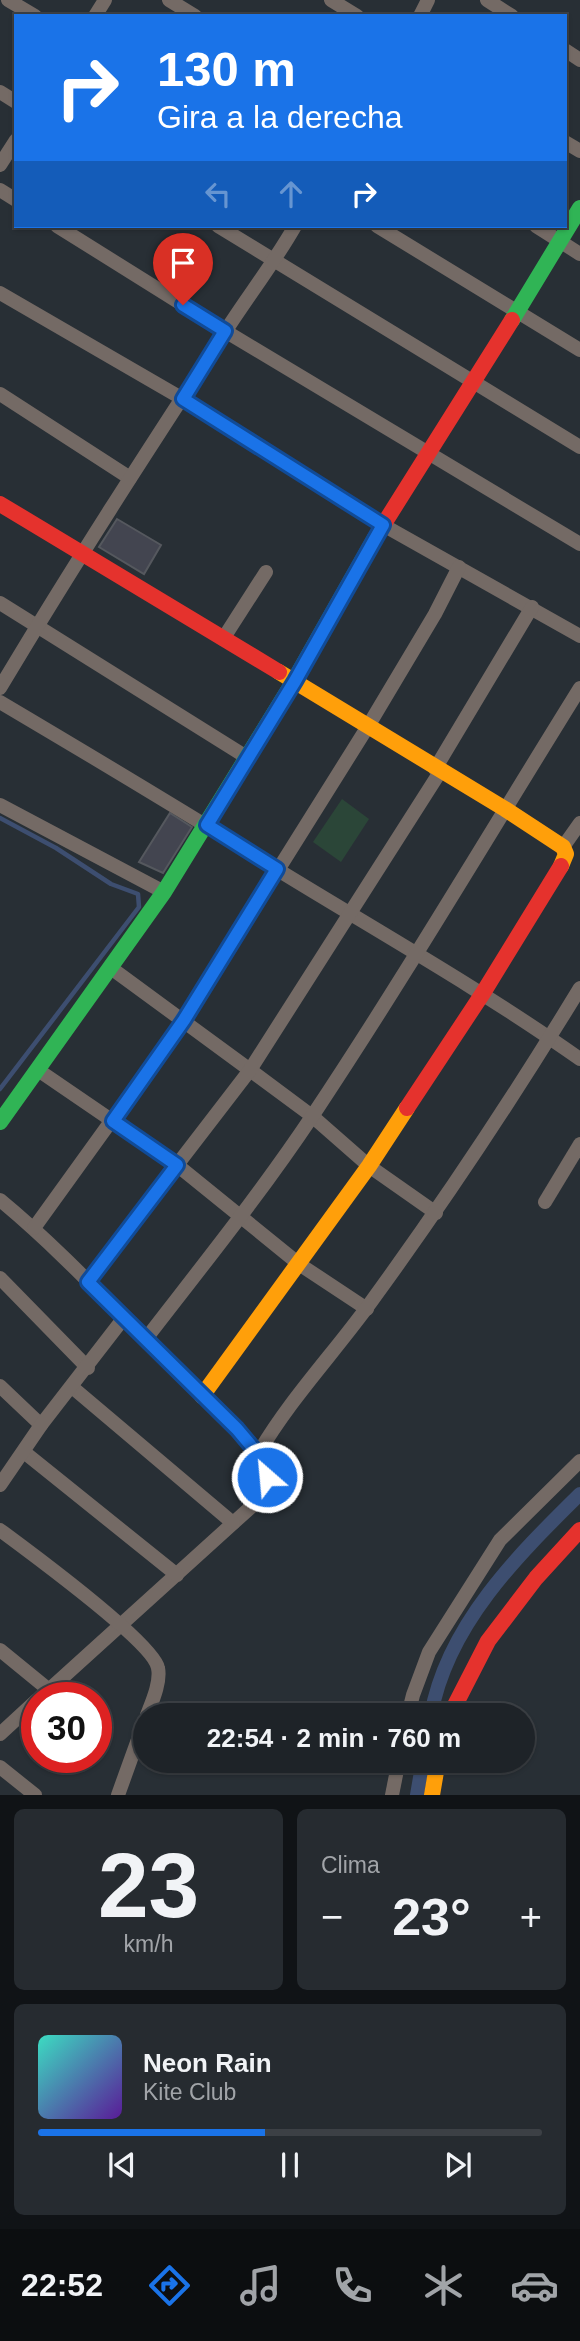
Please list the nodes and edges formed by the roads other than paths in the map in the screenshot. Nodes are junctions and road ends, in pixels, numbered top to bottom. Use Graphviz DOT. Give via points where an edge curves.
graph roads {
  1 [pos="8,0"];
  2 [pos="169,0"];
  3 [pos="331,0"];
  4 [pos="487,0"];
  5 [pos="32,14"];
  6 [pos="192,14"];
  7 [pos="354,14"];
  8 [pos="509,14"];
  9 [pos="14,143"];
  10 [pos="0,166"];
  11 [pos="580,208"];
  12 [pos="60,228"];
  13 [pos="221,228"];
  14 [pos="294,228"];
  15 [pos="380,228"];
  16 [pos="539,228"];
  17 [pos="559,241"];
  18 [pos="580,254"];
  19 [pos="275,261"];
  20 [pos="0,293"];
  21 [pos="517,313"];
  22 [pos="225,331"];
  23 [pos="580,350"];
  24 [pos="474,384"];
  25 [pos="0,394"];
  26 [pos="183,399"];
  27 [pos="580,447"];
  28 [pos="428,453"];
  29 [pos="130,478"];
  30 [pos="0,504"];
  31 [pos="383,525"];
  32 [pos="580,544"];
  33 [pos="82,554"];
  34 [pos="459,567"];
  35 [pos="266,572"];
  36 [pos="0,603"];
  37 [pos="532,607"];
  38 [pos="37,627"];
  39 [pos="580,636"];
  40 [pos="223,639"];
  41 [pos="295,681"];
  42 [pos="0,688"];
  43 [pos="580,688"];
  44 [pos="0,702"];
  45 [pos="368,726"];
  46 [pos="248,758"];
  47 [pos="437,770"];
  48 [pos="0,805"];
  49 [pos="505,809"];
  50 [pos="580,823"];
  51 [pos="207,825"];
  52 [pos="563,847"];
  53 [pos="277,869"];
  54 [pos="164,892"];
  55 [pos="349,912"];
  56 [pos="417,953"];
  57 [pos="111,968"];
  58 [pos="580,988"];
  59 [pos="483,993"];
  60 [pos="184,1020"];
  61 [pos="550,1038"];
  62 [pos="580,1059"];
  63 [pos="37,1070"];
  64 [pos="250,1070"];
  65 [pos="312,1116"];
  66 [pos="113,1121"];
  67 [pos="0,1122"];
  68 [pos="580,1144"];
  69 [pos="177,1165"];
  70 [pos="369,1166"];
  71 [pos="0,1200"];
  72 [pos="545,1202"];
  73 [pos="436,1213"];
  74 [pos="241,1216"];
  75 [pos="34,1228"];
  76 [pos="299,1264"];
  77 [pos="0,1278"];
  78 [pos="88,1282"];
  79 [pos="367,1309"];
  80 [pos="123,1319"];
  81 [pos="145,1340"];
  82 [pos="88,1368"];
  83 [pos="0,1386"];
  84 [pos="72,1387"];
  85 [pos="202,1396"];
  86 [pos="41,1425"];
  87 [pos="24,1452"];
  88 [pos="258,1454"];
  89 [pos="580,1461"];
  90 [pos="0,1485"];
  91 [pos="233,1523"];
  92 [pos="0,1530"];
  93 [pos="580,1530"];
  94 [pos="177,1576"];
  95 [pos="121,1625"];
  96 [pos="0,1650"];
  97 [pos="29,1682"];
  98 [pos="58,1682"];
  99 [pos="151,1703"];
  100 [pos="411,1703"];
  101 [pos="456,1703"];
  102 [pos="21,1715"];
  103 [pos="0,1734"];
  104 [pos="133,1753"];
  105 [pos="0,1766"];
  106 [pos="396,1773"];
  107 [pos="436,1773"];
  108 [pos="35,1795"];
  109 [pos="118,1795"];
  110 [pos="392,1795"];
  111 [pos="432,1795"];
  1 -- 5 [label="street"];
  2 -- 6 [label="street"];
  3 -- 7 [label="street"];
  4 -- 8 [label="street"];
  9 -- 10 [label="street"];
  11 -- 17 [label="street"];
  12 -- 22 [label="street"];
  13 -- 19 [label="street"];
  14 -- 19 [label="street"];
  15 -- 21 [label="street"];
  16 -- 17 [label="street"];
  17 -- 18 [label="street"];
  17 -- 21 [label="street"];
  19 -- 22 [label="street"];
  19 -- 24 [label="street"];
  20 -- 26 [label="street"];
  21 -- 23 [label="street"];
  21 -- 24 [label="street"];
  22 -- 26 [label="street"];
  22 -- 28 [label="street"];
  24 -- 27 [label="street"];
  24 -- 28 [label="street"];
  25 -- 29 [label="street"];
  26 -- 29 [label="street"];
  26 -- 31 [label="street"];
  28 -- 31 [label="street"];
  28 -- 32 [label="street"];
  29 -- 33 [label="street"];
  30 -- 33 [label="street"];
  31 -- 34 [label="street"];
  31 -- 41 [label="street"];
  33 -- 38 [label="street"];
  33 -- 40 [label="street"];
  34 -- 37 [label="street"];
  34 -- 45 [label="street"];
  35 -- 40 [label="street"];
  36 -- 38 [label="street"];
  37 -- 39 [label="street"];
  37 -- 47 [label="street"];
  38 -- 42 [label="street"];
  38 -- 46 [label="street"];
  40 -- 41 [label="street"];
  41 -- 45 [label="street"];
  41 -- 46 [label="street"];
  43 -- 49 [label="street"];
  44 -- 51 [label="street"];
  45 -- 47 [label="street"];
  45 -- 53 [label="street"];
  46 -- 51 [label="street"];
  47 -- 49 [label="street"];
  47 -- 55 [label="street"];
  48 -- 54 [label="street"];
  49 -- 52 [label="street"];
  49 -- 56 [label="street"];
  50 -- 52 [label="street"];
  51 -- 53 [label="street"];
  51 -- 54 [label="street"];
  52 -- 59 [label="street" via="565,861"];
  53 -- 55 [label="street"];
  53 -- 60 [label="street"];
  54 -- 57 [label="street"];
  55 -- 56 [label="street"];
  55 -- 64 [label="street"];
  56 -- 59 [label="street"];
  56 -- 65 [label="street"];
  57 -- 60 [label="street"];
  57 -- 63 [label="street"];
  58 -- 61 [label="street"];
  59 -- 61 [label="street"];
  59 -- 70 [label="street"];
  60 -- 64 [label="street"];
  60 -- 66 [label="street"];
  61 -- 62 [label="street"];
  61 -- 73 [label="street"];
  63 -- 66 [label="street"];
  63 -- 67 [label="street"];
  64 -- 65 [label="street"];
  64 -- 69 [label="street"];
  65 -- 70 [label="street"];
  65 -- 74 [label="street"];
  66 -- 69 [label="street"];
  66 -- 75 [label="street"];
  68 -- 72 [label="street"];
  69 -- 74 [label="street"];
  69 -- 78 [label="street"];
  70 -- 73 [label="street"];
  70 -- 76 [label="street"];
  71 -- 75 [label="street"];
  73 -- 79 [label="street"];
  74 -- 76 [label="street"];
  74 -- 81 [label="street"];
  75 -- 78 [label="street"];
  76 -- 79 [label="street"];
  76 -- 85 [label="street"];
  77 -- 82 [label="street"];
  78 -- 80 [label="street"];
  79 -- 88 [label="street"];
  80 -- 81 [label="street"];
  80 -- 82 [label="street"];
  81 -- 85 [label="street"];
  82 -- 84 [label="street"];
  83 -- 86 [label="street"];
  84 -- 86 [label="street"];
  84 -- 91 [label="street"];
  85 -- 88 [label="street"];
  86 -- 87 [label="street"];
  87 -- 90 [label="street"];
  87 -- 94 [label="street"];
  88 -- 91 [label="street" via="267,1477 262,1497"];
  89 -- 100 [label="street" via="500,1540 429,1653"];
  91 -- 94 [label="street"];
  92 -- 95 [label="street"];
  93 -- 101 [label="street" via="488,1641"];
  94 -- 95 [label="street"];
  95 -- 98 [label="street"];
  95 -- 99 [label="street" via="154,1657 159,1669"];
  96 -- 97 [label="street"];
  102 -- 103 [label="street"];
  104 -- 109 [label="street"];
  105 -- 108 [label="street"];
  106 -- 110 [label="street"];
  107 -- 111 [label="street"];
}
